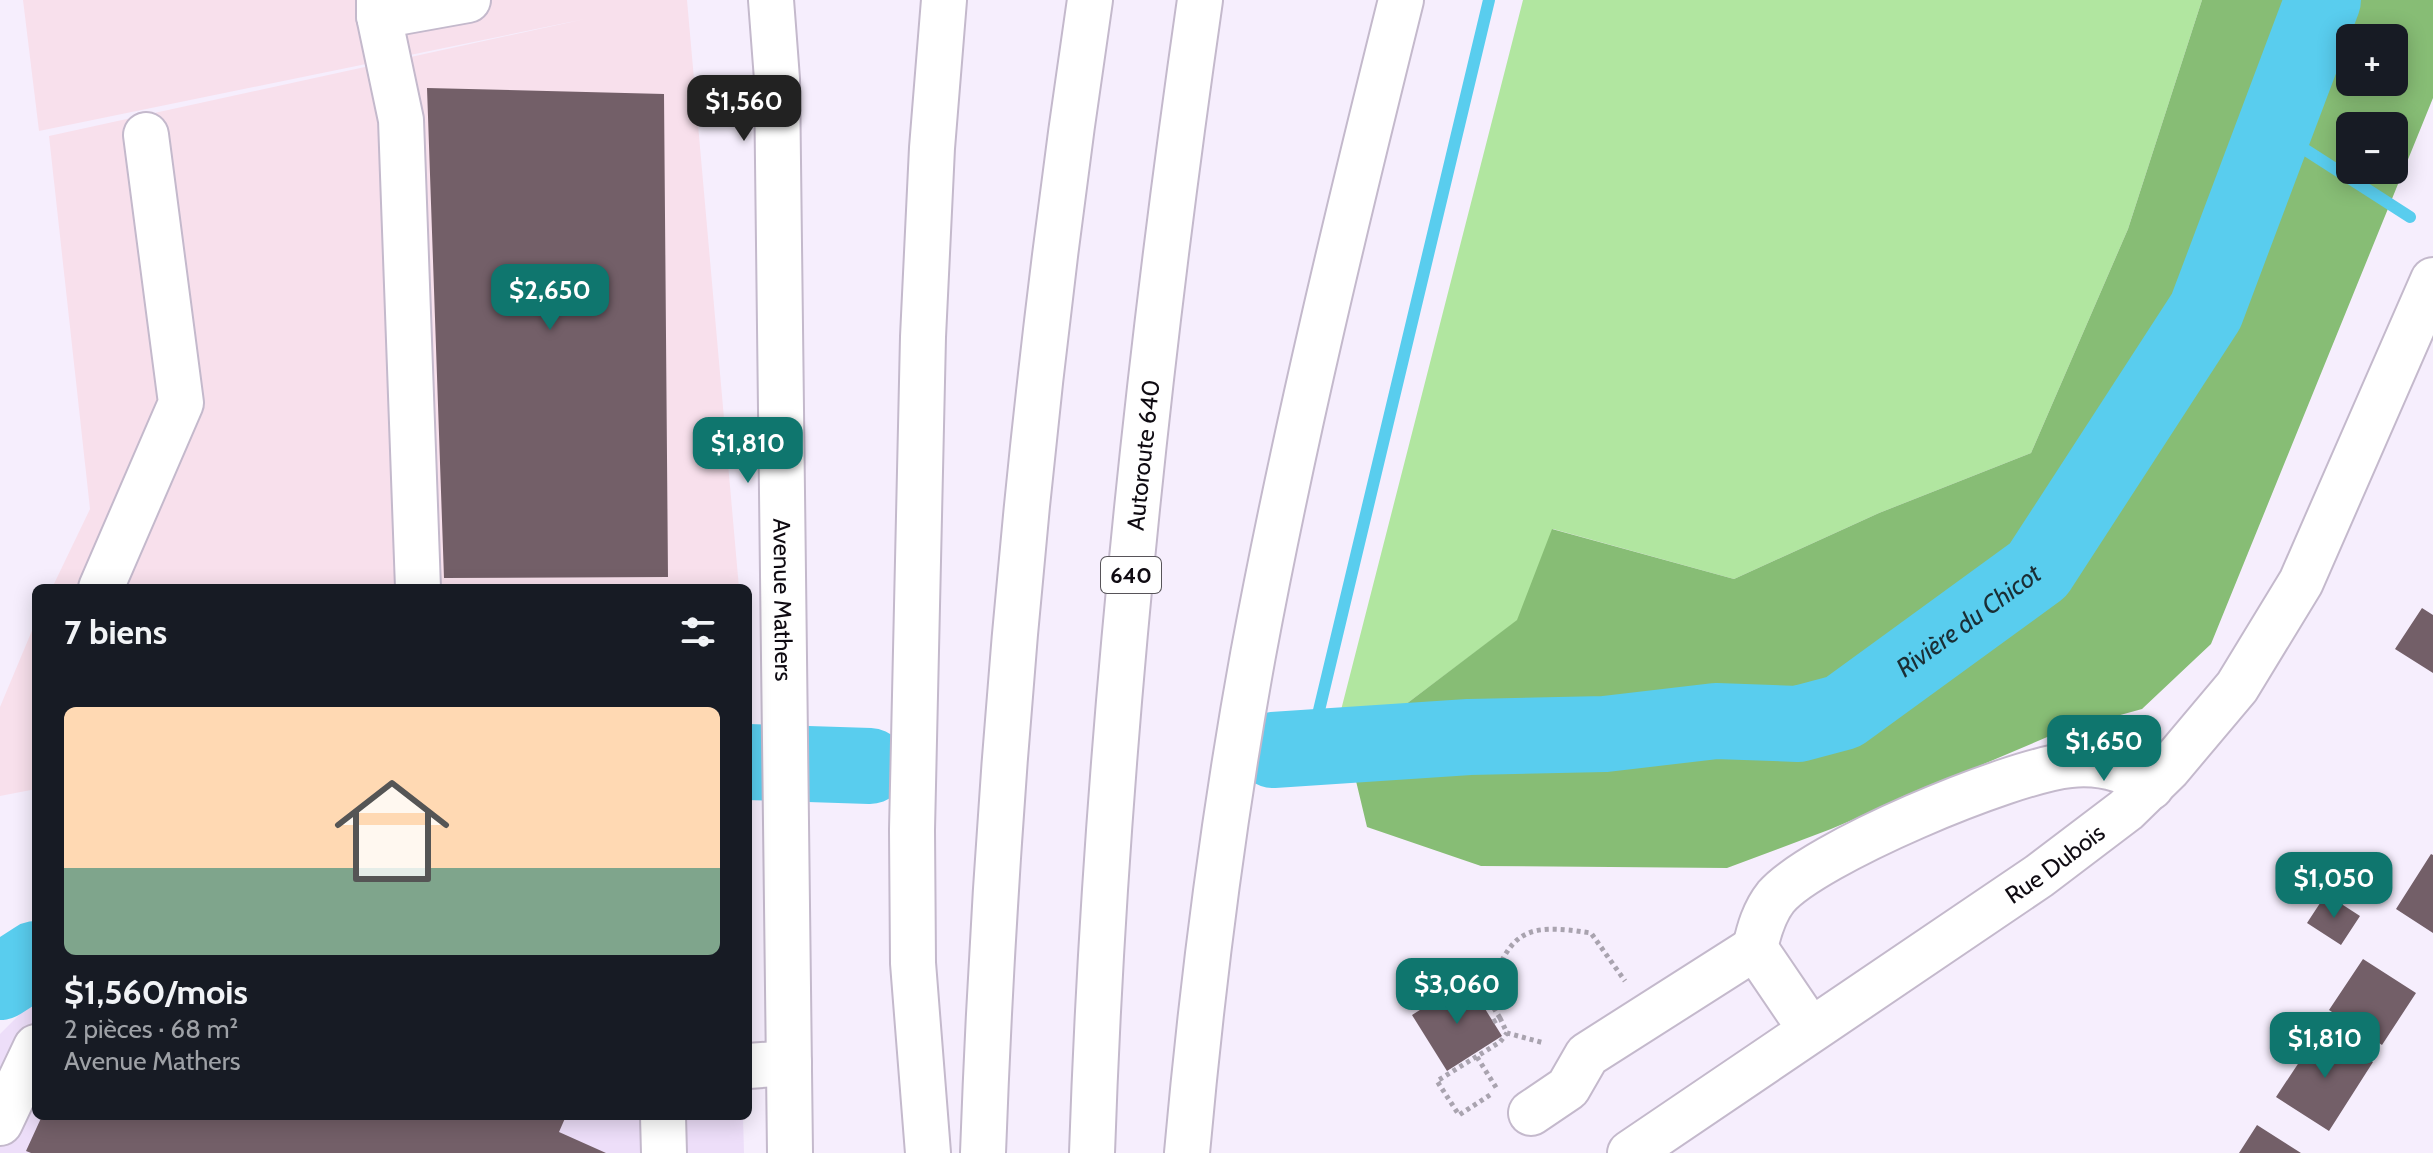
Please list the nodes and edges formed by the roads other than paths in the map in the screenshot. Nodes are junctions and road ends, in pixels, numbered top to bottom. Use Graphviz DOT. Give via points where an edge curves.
graph roads {
  1 [pos="468,0"];
  2 [pos="771,0"];
  3 [pos="944,0"];
  4 [pos="1090,0"];
  5 [pos="1200,0"];
  6 [pos="1401,0"];
  7 [pos="379,8"];
  8 [pos="146,135"];
  9 [pos="2433,280"];
  10 [pos="103,584"];
  11 [pos="418,584"];
  12 [pos="765,600"];
  13 [pos="2151,787"];
  14 [pos="1755,948"];
  15 [pos="1810,1029"];
  16 [pos="32,1055"];
  17 [pos="769,1064"];
  18 [pos="1531,1113"];
  19 [pos="663,1120"];
  20 [pos="0,1123"];
  21 [pos="664,1153"];
  22 [pos="790,1153"];
  23 [pos="928,1153"];
  24 [pos="983,1153"];
  25 [pos="1092,1153"];
  26 [pos="1187,1153"];
  27 [pos="1630,1153"];
  1 -- 7 [label="main road"];
  2 -- 12 [label="main road, Avenue Mathers" via="777,79"];
  3 -- 23 [label="main road" via="923,337 912,801 913,963"];
  4 -- 24 [label="main road" via="1054,259 1019,597"];
  5 -- 25 [label="main road, Autoroute 640 / 640" via="1154,350 1127,613"];
  6 -- 26 [label="main road" via="1305,407 1254,654 1208,950"];
  7 -- 11 [label="main road" via="401,120"];
  8 -- 10 [label="main road" via="181,403"];
  9 -- 13 [label="main road, Rue Dubois" via="2324,533 2281,619 2237,687"];
  12 -- 17 [label="main road, Avenue Mathers" via="783,723 785,823"];
  13 -- 14 [label="main road" via="2125,771 2070,764 2025,773 1961,796 1839,854 1790,884 1761,923"];
  13 -- 15 [label="main road, Rue Dubois" via="2049,869"];
  14 -- 15 [label="main road"];
  14 -- 18 [label="main road" via="1587,1055 1568,1088"];
  15 -- 27 [label="main road, Rue Dubois"];
  16 -- 20 [label="main road"];
  17 -- 22 [label="main road, Avenue Mathers"];
  19 -- 21 [label="main road"];
}
